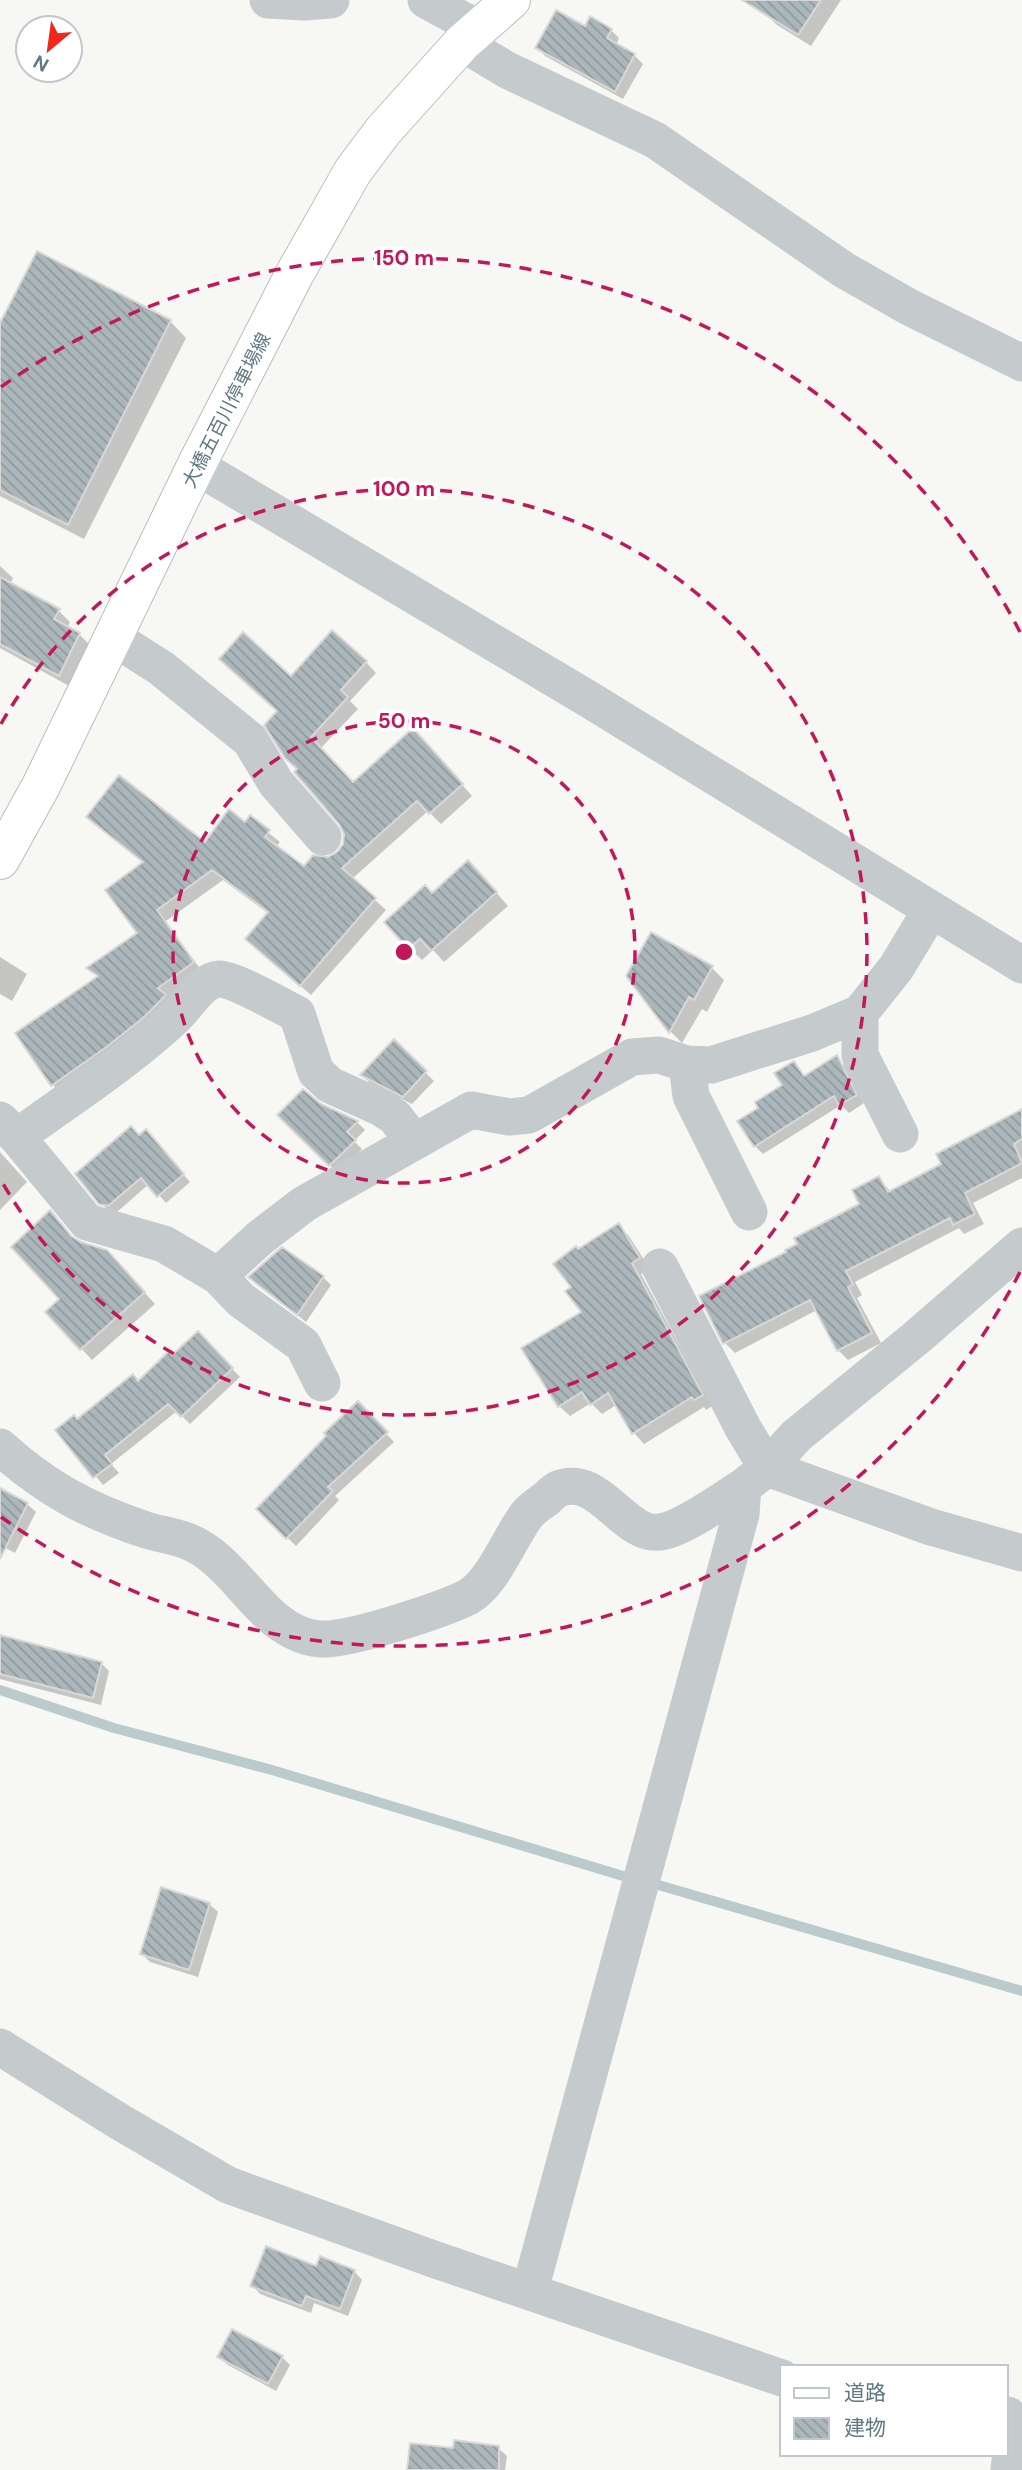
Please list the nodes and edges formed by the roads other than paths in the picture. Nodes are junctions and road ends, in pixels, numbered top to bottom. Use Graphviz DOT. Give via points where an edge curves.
graph roads {
  1 [pos="268,0"];
  2 [pos="331,0"];
  3 [pos="426,0"];
  4 [pos="485,18"];
  5 [pos="1022,363"];
  6 [pos="196,466"];
  7 [pos="114,638"];
  8 [pos="323,837"];
  9 [pos="0,860"];
  10 [pos="931,910"];
  11 [pos="1022,965"];
  12 [pos="860,1013"];
  13 [pos="687,1064"];
  14 [pos="8,1129"];
  15 [pos="900,1134"];
  16 [pos="414,1142"];
  17 [pos="750,1212"];
  18 [pos="1022,1246"];
  19 [pos="660,1267"];
  20 [pos="218,1276"];
  21 [pos="322,1383"];
  22 [pos="0,1447"];
  23 [pos="755,1477"];
  24 [pos="1022,1553"];
  25 [pos="0,2047"];
  26 [pos="530,2290"];
  27 [pos="780,2377"];
  28 [pos="1012,2415"];
  29 [pos="1009,2470"];
  1 -- 2 [label="street"];
  3 -- 4 [label="street"];
  4 -- 5 [label="street" via="507,70 654,140 844,270"];
  4 -- 6 [label="main road, 大橋五百川停車場線" via="353,171"];
  6 -- 7 [label="main road, 大橋五百川停車場線"];
  6 -- 10 [label="street"];
  7 -- 8 [label="street" via="161,668 250,740 276,783"];
  7 -- 9 [label="main road, 大橋五百川停車場線"];
  10 -- 11 [label="street"];
  10 -- 12 [label="street" via="896,968"];
  12 -- 13 [label="street" via="711,1065"];
  12 -- 15 [label="street" via="860,1055"];
  13 -- 16 [label="street" via="659,1055 632,1058 529,1115 509,1117 471,1110"];
  13 -- 17 [label="street" via="691,1096"];
  14 -- 16 [label="street" via="144,1044 205,984 219,979 297,1014 316,1072 395,1117"];
  14 -- 20 [label="street" via="87,1222 164,1244"];
  16 -- 20 [label="street" via="304,1204"];
  18 -- 23 [label="street" via="796,1436"];
  19 -- 23 [label="street" via="743,1428"];
  20 -- 21 [label="street" via="241,1300 303,1345"];
  22 -- 23 [label="street" via="26,1471 73,1501 204,1551 283,1626 319,1639 338,1639 420,1615 477,1591 528,1513 557,1489 577,1486 653,1532 673,1528"];
  23 -- 24 [label="street"];
  23 -- 26 [label="street" via="741,1514"];
  25 -- 26 [label="street" via="228,2185"];
  26 -- 27 [label="street"];
  28 -- 29 [label="street"];
}
